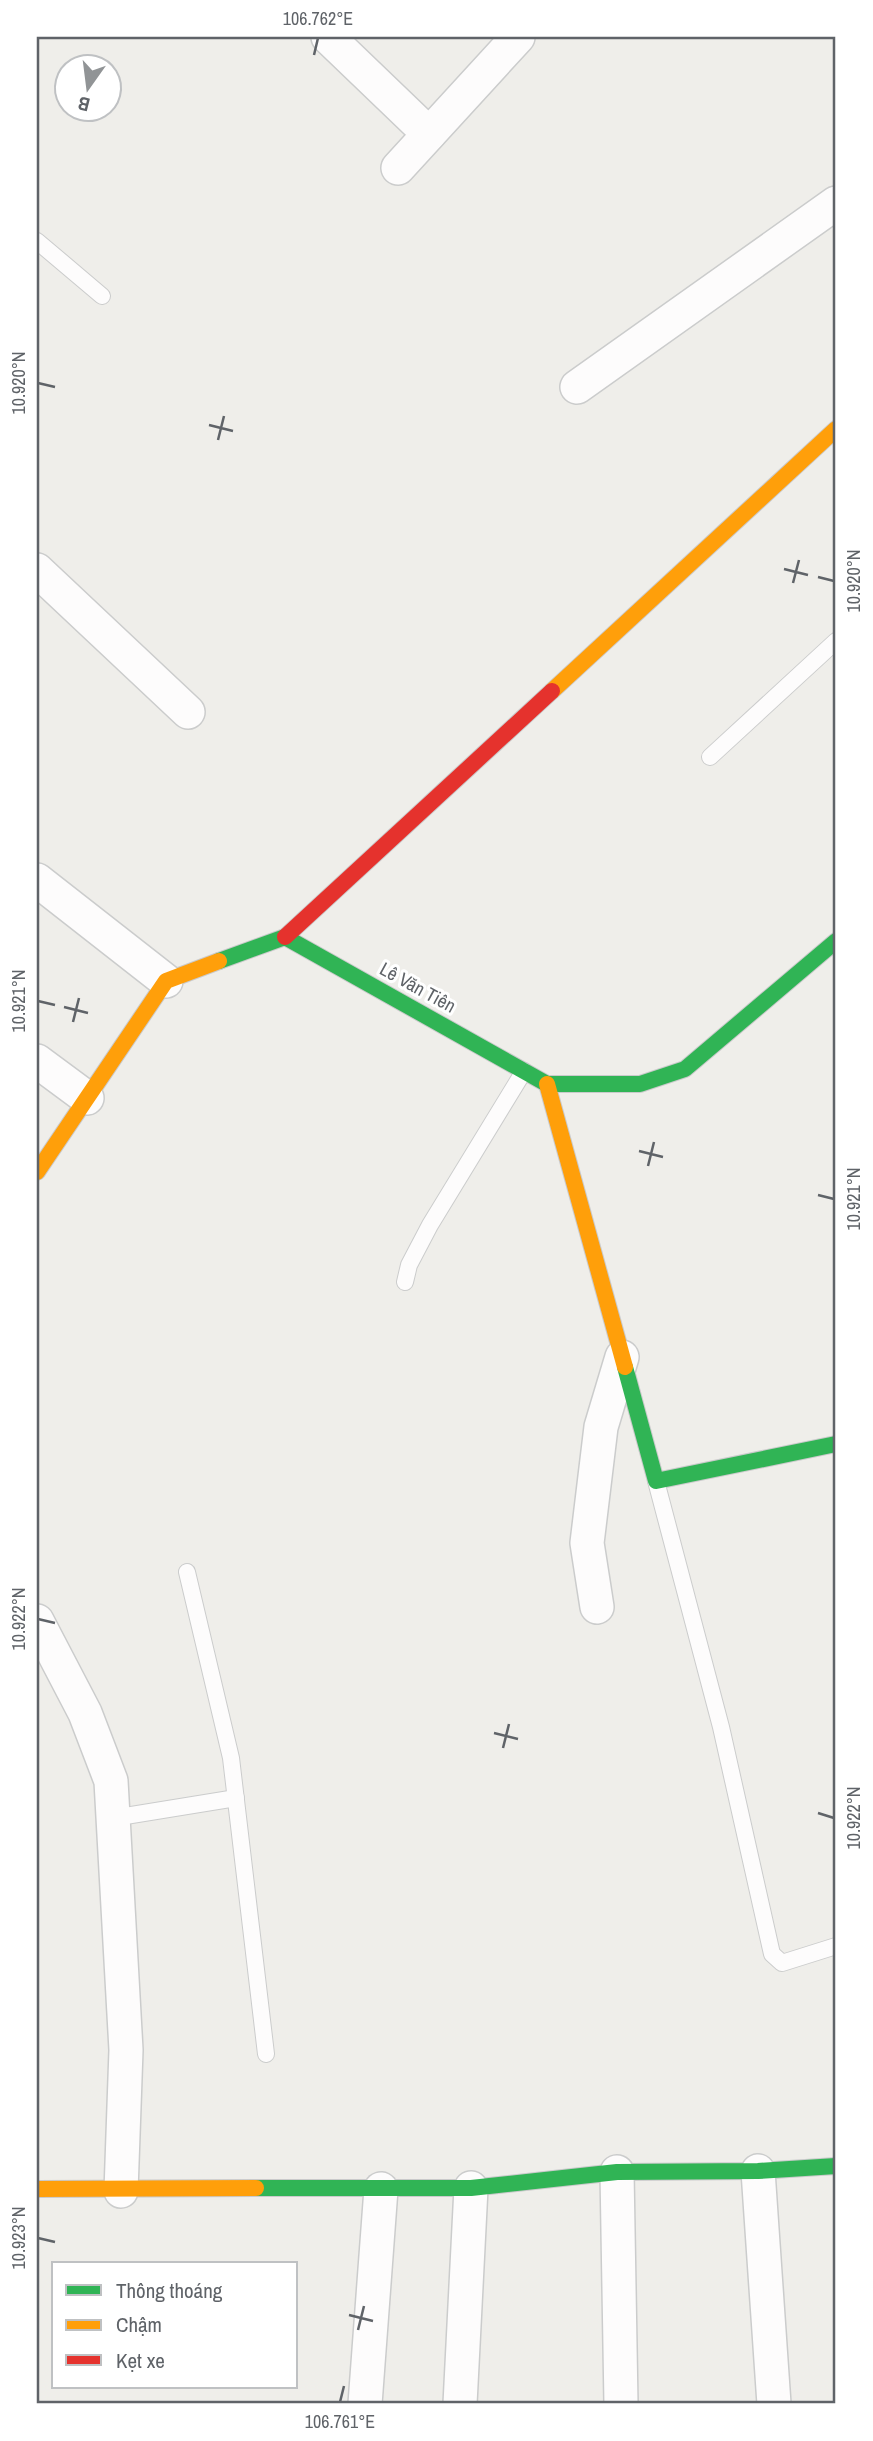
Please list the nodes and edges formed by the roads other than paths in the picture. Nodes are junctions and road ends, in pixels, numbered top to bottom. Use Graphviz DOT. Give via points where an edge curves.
graph roads {
  1 [pos="328,37"];
  2 [pos="519,37"];
  3 [pos="429,134"];
  4 [pos="398,167"];
  5 [pos="836,203"];
  6 [pos="37,240"];
  7 [pos="102,296"];
  8 [pos="577,387"];
  9 [pos="836,429"];
  10 [pos="37,570"];
  11 [pos="836,641"];
  12 [pos="188,712"];
  13 [pos="710,757"];
  14 [pos="37,880"];
  15 [pos="285,937"];
  16 [pos="836,941"];
  17 [pos="166,981"];
  18 [pos="37,1061"];
  19 [pos="524,1071"];
  20 [pos="547,1084"];
  21 [pos="87,1098"];
  22 [pos="37,1172"];
  23 [pos="405,1282"];
  24 [pos="622,1357"];
  25 [pos="836,1444"];
  26 [pos="656,1481"];
  27 [pos="187,1572"];
  28 [pos="597,1607"];
  29 [pos="37,1620"];
  30 [pos="236,1798"];
  31 [pos="113,1818"];
  32 [pos="836,1947"];
  33 [pos="266,2054"];
  34 [pos="836,2166"];
  35 [pos="758,2171"];
  36 [pos="617,2172"];
  37 [pos="471,2188"];
  38 [pos="37,2189"];
  39 [pos="381,2189"];
  40 [pos="121,2191"];
  41 [pos="365,2404"];
  42 [pos="460,2404"];
  43 [pos="621,2404"];
  44 [pos="774,2404"];
  1 -- 3 [label="street"];
  2 -- 3 [label="street"];
  3 -- 4 [label="street"];
  5 -- 8 [label="street"];
  6 -- 7 [label="lane"];
  9 -- 15 [label="street"];
  10 -- 12 [label="street"];
  11 -- 13 [label="lane"];
  14 -- 17 [label="street"];
  15 -- 17 [label="street"];
  15 -- 19 [label="street, Lê Văn Tiên"];
  16 -- 20 [label="street, Lê Văn Tiên" via="685,1069 640,1084"];
  17 -- 21 [label="street"];
  18 -- 21 [label="street"];
  19 -- 20 [label="street, Lê Văn Tiên"];
  19 -- 23 [label="lane" via="430,1225"];
  20 -- 24 [label="street"];
  21 -- 22 [label="street"];
  24 -- 26 [label="street"];
  24 -- 28 [label="street" via="601,1427 587,1543"];
  25 -- 26 [label="street"];
  26 -- 32 [label="lane" via="721,1727 772,1954 782,1963"];
  27 -- 30 [label="lane" via="231,1758"];
  29 -- 31 [label="street" via="85,1713 111,1781"];
  30 -- 31 [label="lane"];
  30 -- 33 [label="lane"];
  31 -- 40 [label="street" via="126,2050"];
  34 -- 35 [label="street"];
  35 -- 36 [label="street"];
  35 -- 44 [label="street"];
  36 -- 37 [label="street"];
  36 -- 43 [label="street"];
  37 -- 39 [label="street"];
  37 -- 42 [label="street"];
  38 -- 40 [label="street"];
  39 -- 40 [label="street"];
  39 -- 41 [label="street"];
}
